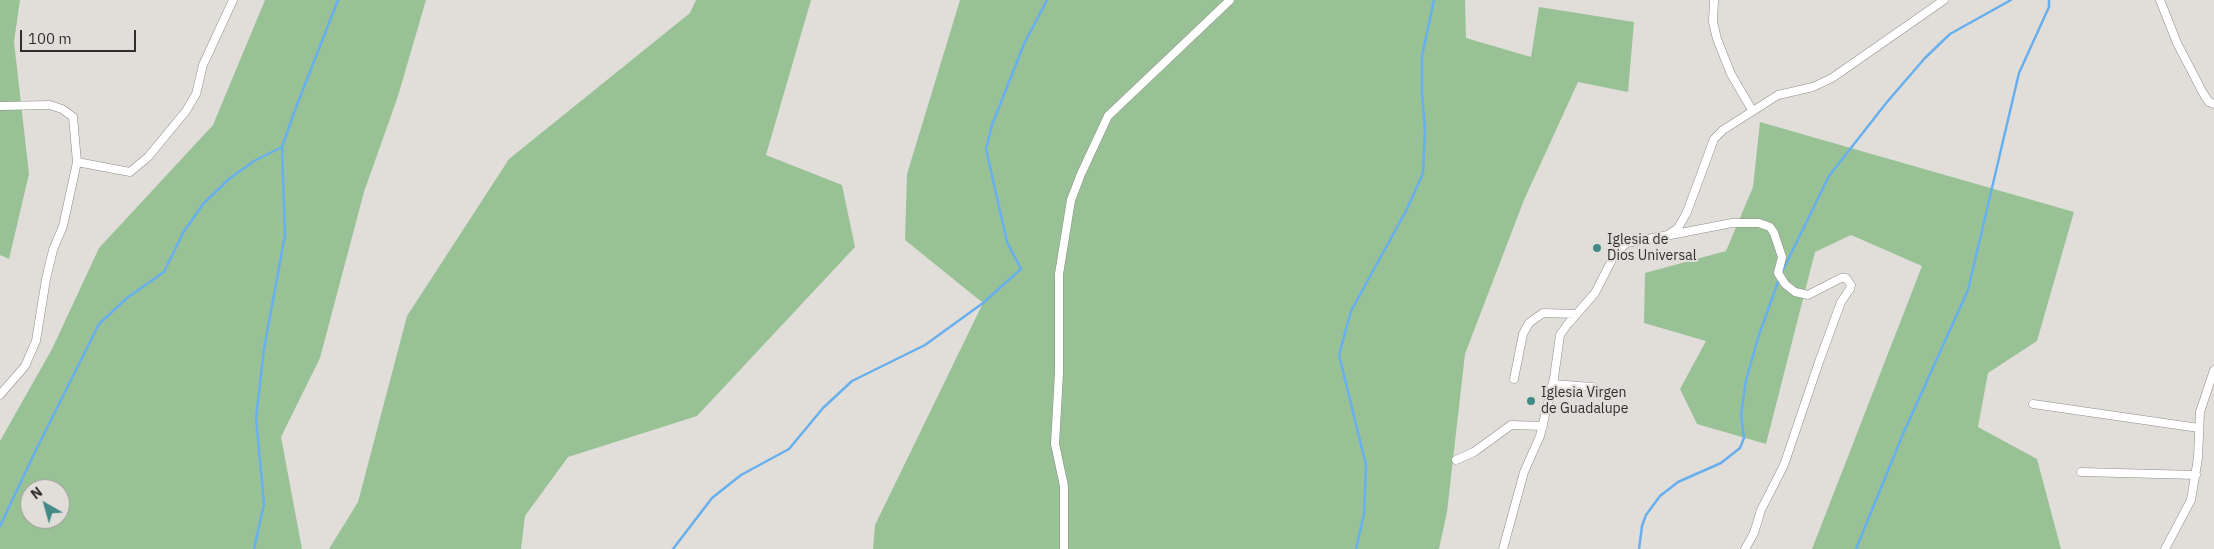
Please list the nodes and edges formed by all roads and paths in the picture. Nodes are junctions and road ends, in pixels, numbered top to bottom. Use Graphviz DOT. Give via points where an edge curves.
graph roads {
  1 [pos="233,0"];
  2 [pos="1230,0"];
  3 [pos="1714,0"];
  4 [pos="1944,0"];
  5 [pos="2160,0"];
  6 [pos="2214,104"];
  7 [pos="0,106"];
  8 [pos="1752,110"];
  9 [pos="77,162"];
  10 [pos="1668,235"];
  11 [pos="1576,314"];
  12 [pos="2214,370"];
  13 [pos="1514,379"];
  14 [pos="1553,384"];
  15 [pos="1592,387"];
  16 [pos="0,395"];
  17 [pos="2033,404"];
  18 [pos="1543,426"];
  19 [pos="2199,428"];
  20 [pos="1456,460"];
  21 [pos="2081,472"];
  22 [pos="2196,475"];
  23 [pos="1064,549"];
  24 [pos="1504,549"];
  25 [pos="1745,549"];
  26 [pos="2165,549"];
  1 -- 9 [label="street" via="203,65 196,94 148,157 130,172"];
  2 -- 23 [label="street" via="1108,116 1071,200 1059,274 1055,444 1064,486"];
  3 -- 8 [label="street" via="1713,22 1717,39 1731,74"];
  4 -- 8 [label="street" via="1820,85 1778,96"];
  5 -- 6 [label="street" via="2177,43 2203,93"];
  7 -- 9 [label="street" via="50,105 73,116"];
  8 -- 10 [label="street" via="1714,139 1682,222"];
  9 -- 16 [label="street" via="63,226 46,279 36,341 25,366"];
  10 -- 11 [label="street" via="1627,243 1620,248 1612,257 1595,293"];
  10 -- 25 [label="street" via="1732,223 1759,223 1774,233 1782,258 1778,272 1795,292 1808,295 1841,278 1846,278 1851,285 1841,302 1784,465"];
  11 -- 13 [label="street" via="1543,313 1529,322 1523,334"];
  11 -- 14 [label="street" via="1560,335"];
  12 -- 19 [label="street"];
  14 -- 15 [label="street"];
  14 -- 18 [label="street"];
  17 -- 19 [label="street"];
  18 -- 20 [label="street" via="1511,425 1474,452"];
  18 -- 24 [label="street" via="1524,472"];
  19 -- 22 [label="street"];
  21 -- 22 [label="street"];
  22 -- 26 [label="street" via="2190,503"];
}
